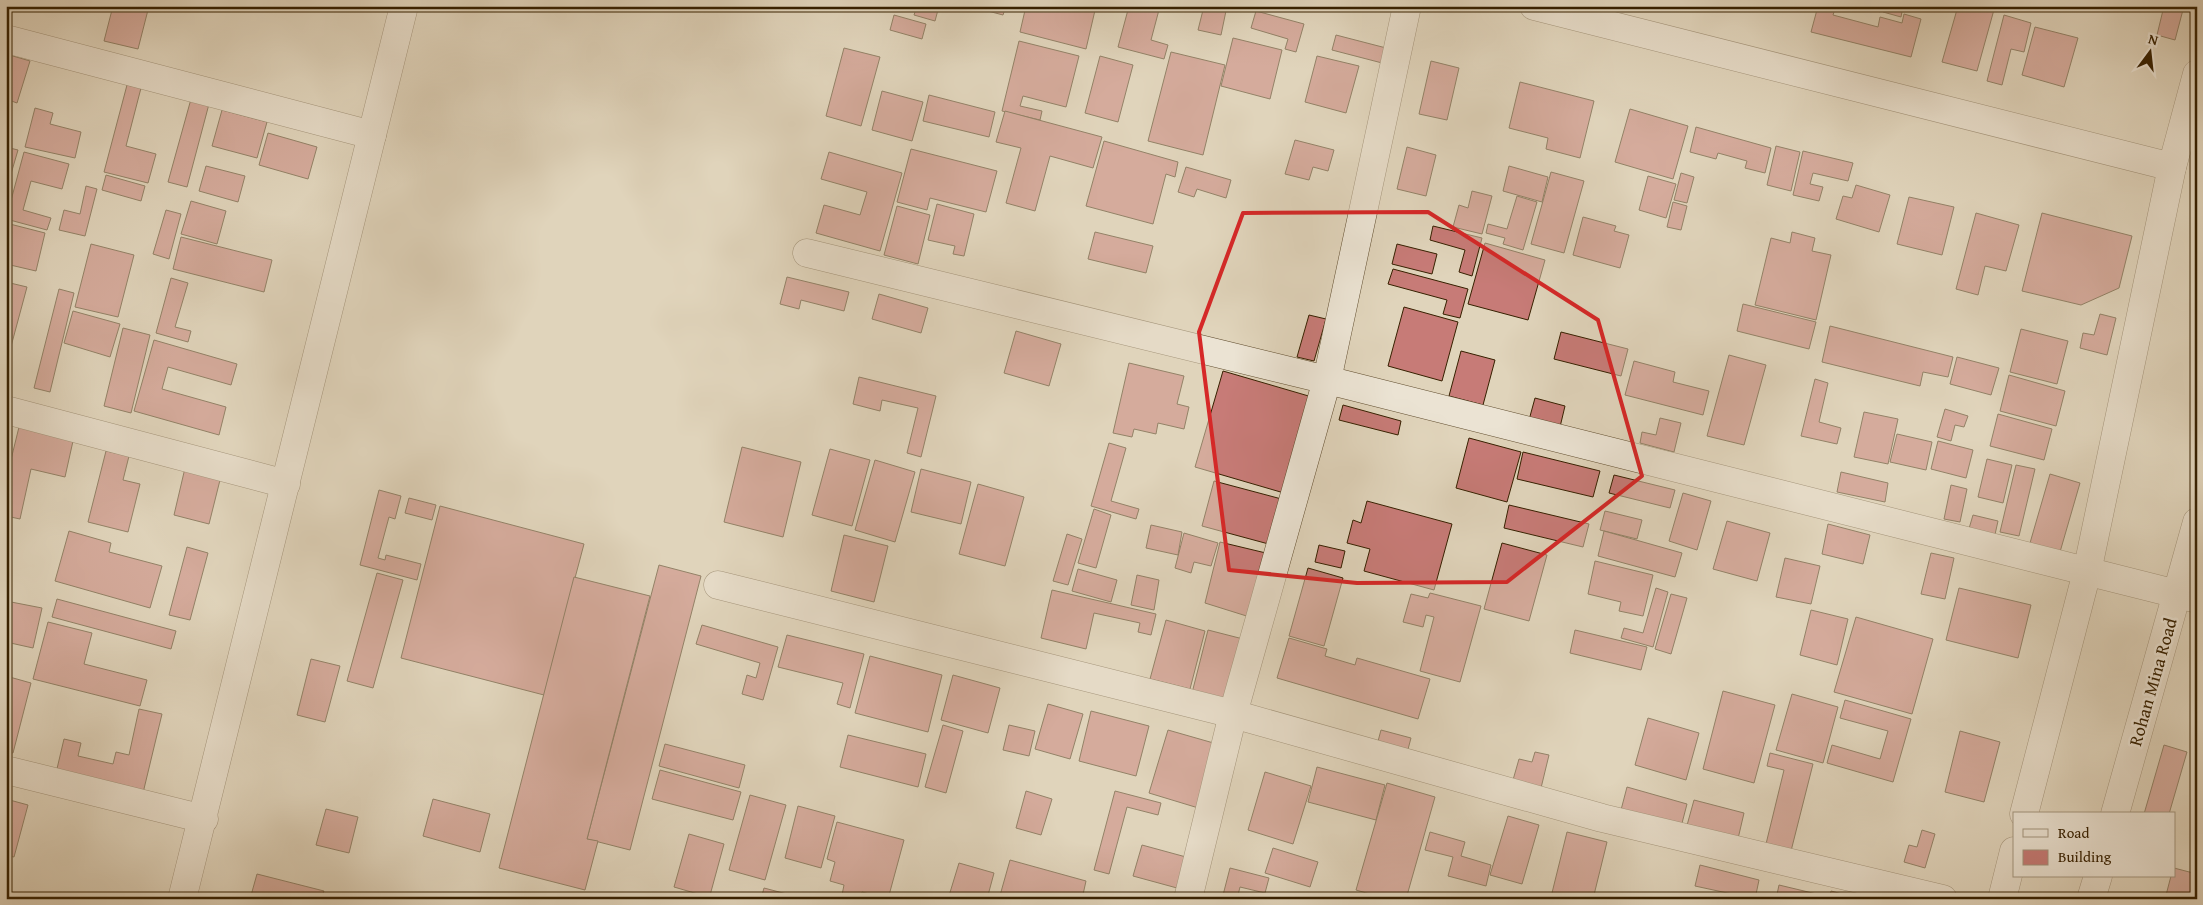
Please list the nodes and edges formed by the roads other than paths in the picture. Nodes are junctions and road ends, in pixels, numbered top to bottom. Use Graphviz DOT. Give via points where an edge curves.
graph roads {
  1 [pos="404,6"];
  2 [pos="1407,6"];
  3 [pos="1534,6"];
  4 [pos="6,39"];
  5 [pos="2197,74"];
  6 [pos="372,135"];
  7 [pos="2172,167"];
  8 [pos="807,253"];
  9 [pos="1328,380"];
  10 [pos="6,410"];
  11 [pos="286,484"];
  12 [pos="2197,522"];
  13 [pos="2087,572"];
  14 [pos="718,585"];
  15 [pos="2187,597"];
  16 [pos="1233,714"];
  17 [pos="6,770"];
  18 [pos="2025,812"];
  19 [pos="2117,812"];
  20 [pos="204,819"];
  21 [pos="2013,855"];
  22 [pos="2097,878"];
  23 [pos="182,899"];
  24 [pos="1188,899"];
  25 [pos="1943,899"];
  26 [pos="2002,899"];
  27 [pos="2091,899"];
  1 -- 6 [label="street"];
  2 -- 9 [label="street"];
  3 -- 7 [label="street"];
  4 -- 6 [label="street"];
  5 -- 7 [label="street"];
  6 -- 11 [label="street"];
  7 -- 13 [label="street"];
  8 -- 9 [label="street"];
  9 -- 13 [label="street"];
  9 -- 16 [label="street"];
  10 -- 11 [label="street"];
  11 -- 20 [label="street"];
  12 -- 15 [label="street, Rohan Mina Road"];
  13 -- 15 [label="street"];
  13 -- 18 [label="street"];
  14 -- 16 [label="street"];
  15 -- 19 [label="street, Rohan Mina Road"];
  16 -- 24 [label="street"];
  16 -- 25 [label="street" via="1602,818"];
  17 -- 20 [label="street"];
  20 -- 23 [label="street"];
  21 -- 26 [label="street"];
  22 -- 27 [label="street"];
}
